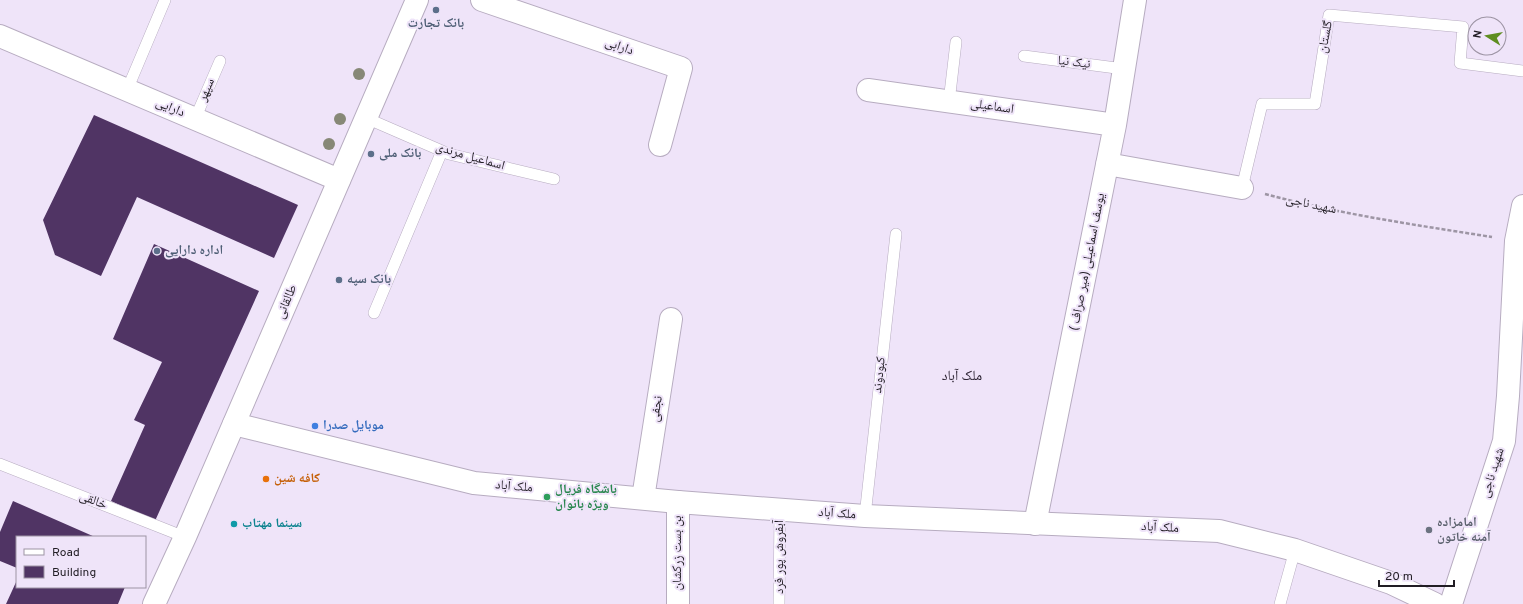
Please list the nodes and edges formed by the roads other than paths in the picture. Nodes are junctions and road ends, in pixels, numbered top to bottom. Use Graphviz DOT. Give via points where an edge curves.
graph roads {
  1 [pos="165,0"];
  2 [pos="417,0"];
  3 [pos="482,0"];
  4 [pos="1135,0"];
  5 [pos="0,36"];
  6 [pos="956,42"];
  7 [pos="1024,56"];
  8 [pos="220,61"];
  9 [pos="1124,69"];
  10 [pos="1523,72"];
  11 [pos="127,90"];
  12 [pos="868,90"];
  13 [pos="949,102"];
  14 [pos="366,118"];
  15 [pos="195,119"];
  16 [pos="1115,125"];
  17 [pos="660,145"];
  18 [pos="442,151"];
  19 [pos="1107,164"];
  20 [pos="554,179"];
  21 [pos="339,180"];
  22 [pos="1242,188"];
  23 [pos="1523,206"];
  24 [pos="896,234"];
  25 [pos="374,313"];
  26 [pos="671,319"];
  27 [pos="234,424"];
  28 [pos="0,464"];
  29 [pos="643,498"];
  30 [pos="678,502"];
  31 [pos="780,510"];
  32 [pos="864,516"];
  33 [pos="1035,524"];
  34 [pos="185,537"];
  35 [pos="1295,550"];
  36 [pos="154,604"];
  37 [pos="678,604"];
  38 [pos="779,604"];
  39 [pos="1280,604"];
  40 [pos="1435,604"];
  41 [pos="1451,604"];
  1 -- 11 [label="lane"];
  2 -- 14 [label="street, طالقانی"];
  3 -- 17 [label="street, دارابی" via="681,68"];
  4 -- 9 [label="street, یوسف اسماعیلی (میر صراف )"];
  5 -- 11 [label="street, دارایی"];
  6 -- 13 [label="lane"];
  7 -- 9 [label="lane, نیک نیا"];
  8 -- 15 [label="lane, سپهر"];
  9 -- 16 [label="street, یوسف اسماعیلی (میر صراف )"];
  10 -- 22 [label="lane, گلستان" via="1460,63 1463,28 1329,15 1314,104 1262,104"];
  11 -- 15 [label="street, دارایی"];
  12 -- 13 [label="street, اسماعیلی"];
  13 -- 16 [label="street, اسماعیلی"];
  14 -- 18 [label="lane, اسماعیل مرندی"];
  14 -- 21 [label="street, طالقانی"];
  15 -- 21 [label="street, دارایی"];
  16 -- 19 [label="street, یوسف اسماعیلی (میر صراف )"];
  18 -- 20 [label="lane, اسماعیل مرندی"];
  18 -- 25 [label="lane"];
  19 -- 22 [label="street"];
  19 -- 33 [label="street, یوسف اسماعیلی (میر صراف )"];
  21 -- 27 [label="street, طالقانی"];
  23 -- 41 [label="street, شهید ناجی" via="1516,241 1504,441"];
  24 -- 32 [label="lane, کبودوند"];
  26 -- 29 [label="street, نجفی"];
  27 -- 29 [label="street, ملک آباد" via="474,483"];
  27 -- 34 [label="street, طالقانی"];
  28 -- 34 [label="lane, خالقی"];
  29 -- 30 [label="street, ملک آباد"];
  30 -- 31 [label="street, ملک آباد"];
  30 -- 37 [label="street, بن بست زرکشان"];
  31 -- 32 [label="street, ملک آباد"];
  31 -- 38 [label="lane, آبفروش پور فرد"];
  32 -- 33 [label="street, ملک آباد"];
  33 -- 35 [label="street, ملک آباد" via="1219,531"];
  34 -- 36 [label="street, طالقانی"];
  35 -- 39 [label="lane"];
  35 -- 40 [label="street, ملک آباد" via="1391,583"];
}
